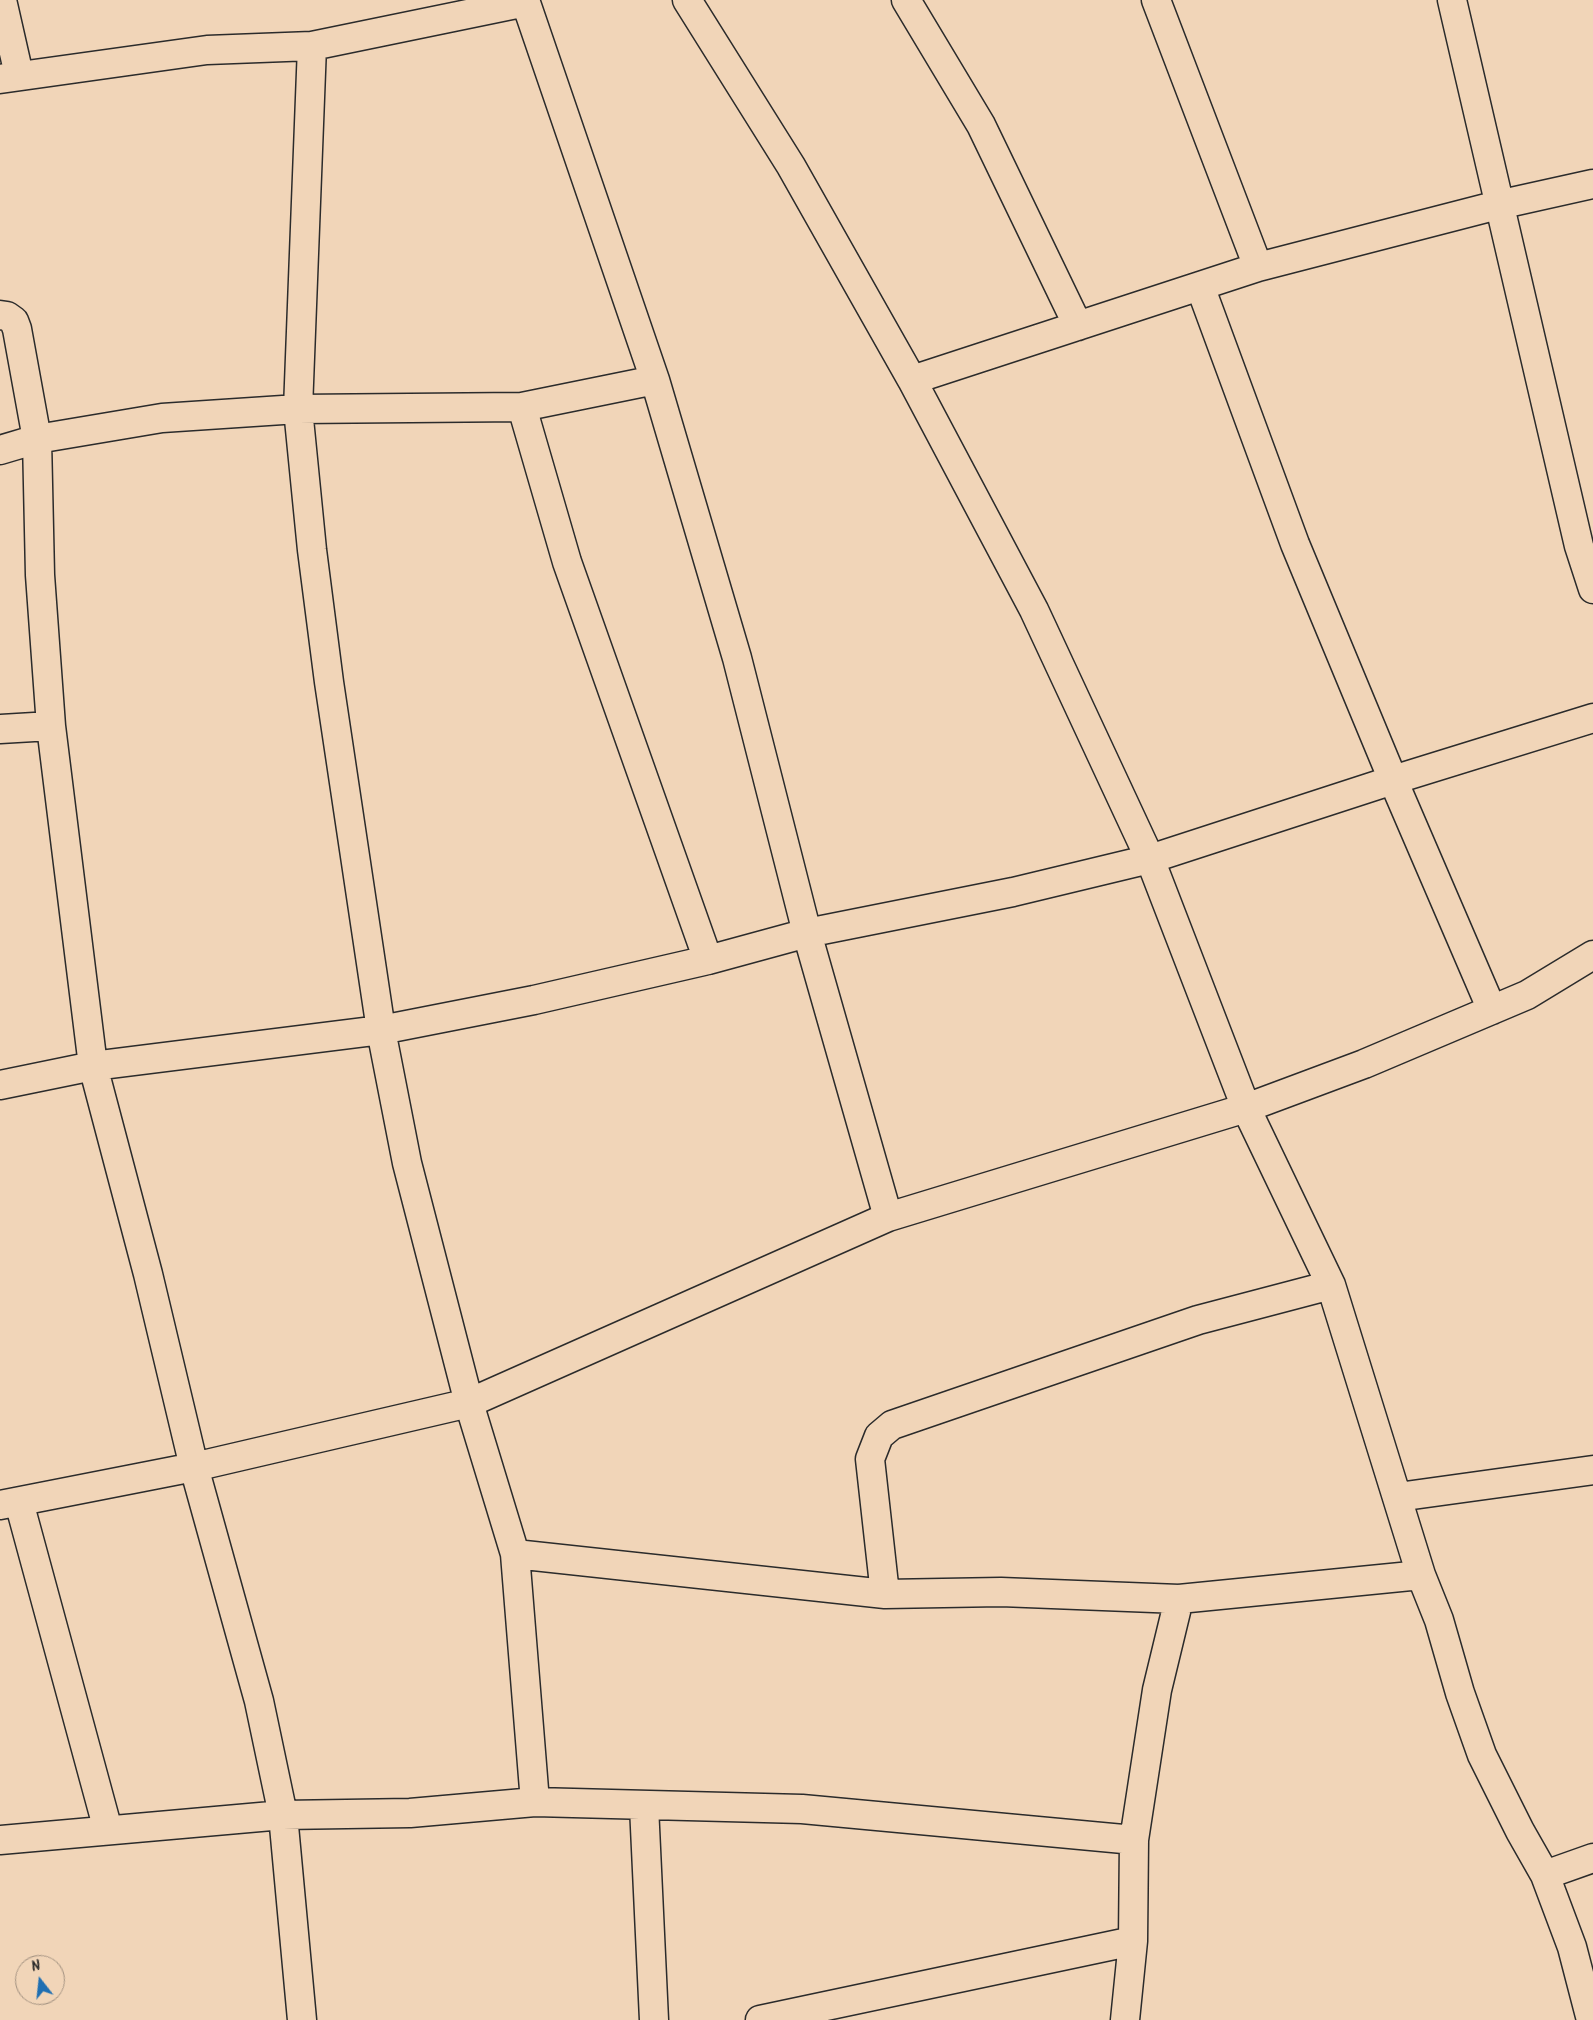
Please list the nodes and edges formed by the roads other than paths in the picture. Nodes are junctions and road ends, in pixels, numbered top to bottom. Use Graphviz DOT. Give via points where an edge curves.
graph roads {
  1 [pos="2,0"];
  2 [pos="687,0"];
  3 [pos="906,0"];
  4 [pos="1156,0"];
  5 [pos="1452,0"];
  6 [pos="525,1"];
  7 [pos="312,46"];
  8 [pos="10,77"];
  9 [pos="1593,184"];
  10 [pos="1498,205"];
  11 [pos="1258,267"];
  12 [pos="1200,286"];
  13 [pos="0,316"];
  14 [pos="1078,326"];
  15 [pos="655,380"];
  16 [pos="912,380"];
  17 [pos="522,407"];
  18 [pos="298,409"];
  19 [pos="37,439"];
  20 [pos="0,450"];
  21 [pos="1593,589"];
  22 [pos="1593,718"];
  23 [pos="51,726"];
  24 [pos="0,729"];
  25 [pos="1393,780"];
  26 [pos="1150,859"];
  27 [pos="807,933"];
  28 [pos="1593,955"];
  29 [pos="708,960"];
  30 [pos="1492,1010"];
  31 [pos="381,1030"];
  32 [pos="93,1066"];
  33 [pos="0,1085"];
  34 [pos="1246,1108"];
  35 [pos="888,1217"];
  36 [pos="1331,1284"];
  37 [pos="469,1403"];
  38 [pos="194,1467"];
  39 [pos="1593,1470"];
  40 [pos="1398,1497"];
  41 [pos="10,1503"];
  42 [pos="515,1554"];
  43 [pos="1421,1574"];
  44 [pos="885,1594"];
  45 [pos="1179,1599"];
  46 [pos="535,1802"];
  47 [pos="644,1806"];
  48 [pos="283,1814"];
  49 [pos="108,1830"];
  50 [pos="0,1840"];
  51 [pos="1134,1840"];
  52 [pos="1593,1858"];
  53 [pos="1545,1875"];
  54 [pos="1133,1941"];
  55 [pos="302,2020"];
  56 [pos="654,2020"];
  57 [pos="760,2020"];
  58 [pos="1125,2020"];
  59 [pos="1591,2020"];
  1 -- 8 [label="street"];
  2 -- 16 [label="street" via="791,166"];
  3 -- 14 [label="street" via="981,125"];
  4 -- 11 [label="street"];
  5 -- 10 [label="street"];
  6 -- 7 [label="street"];
  6 -- 15 [label="street"];
  7 -- 8 [label="street" via="207,50"];
  7 -- 18 [label="street"];
  9 -- 10 [label="street"];
  10 -- 11 [label="street"];
  10 -- 21 [label="street" via="1579,546"];
  11 -- 12 [label="street"];
  12 -- 14 [label="street"];
  12 -- 25 [label="street" via="1295,544"];
  13 -- 19 [label="street" via="14,321 17,329"];
  14 -- 16 [label="street"];
  15 -- 17 [label="street"];
  15 -- 27 [label="street" via="737,658"];
  16 -- 26 [label="street" via="1034,610"];
  17 -- 18 [label="street"];
  17 -- 29 [label="street" via="567,562"];
  18 -- 19 [label="street" via="162,418"];
  18 -- 31 [label="street" via="329,682"];
  19 -- 20 [label="street"];
  19 -- 23 [label="street" via="40,575"];
  22 -- 25 [label="street"];
  23 -- 24 [label="street"];
  23 -- 32 [label="street"];
  25 -- 26 [label="street"];
  25 -- 30 [label="street"];
  26 -- 27 [label="street" via="1013,892"];
  26 -- 34 [label="street"];
  27 -- 29 [label="street"];
  27 -- 35 [label="street"];
  28 -- 30 [label="street" via="1527,995"];
  29 -- 31 [label="street" via="534,1000"];
  30 -- 34 [label="street" via="1364,1064"];
  31 -- 32 [label="street"];
  31 -- 37 [label="street" via="407,1163"];
  32 -- 33 [label="street"];
  32 -- 38 [label="street"];
  34 -- 35 [label="street"];
  34 -- 36 [label="street"];
  35 -- 37 [label="street"];
  36 -- 40 [label="street"];
  36 -- 44 [label="street" via="1198,1320 892,1426 879,1436 870,1459"];
  37 -- 38 [label="street"];
  37 -- 42 [label="street"];
  38 -- 41 [label="street"];
  38 -- 48 [label="street" via="259,1700"];
  39 -- 40 [label="street"];
  40 -- 43 [label="street"];
  41 -- 49 [label="street"];
  42 -- 44 [label="street"];
  42 -- 46 [label="street"];
  43 -- 45 [label="street"];
  43 -- 53 [label="street" via="1482,1755"];
  44 -- 45 [label="street" via="1001,1592"];
  45 -- 51 [label="street" via="1157,1690"];
  46 -- 47 [label="street"];
  46 -- 48 [label="street" via="410,1813"];
  47 -- 51 [label="street" via="802,1809"];
  47 -- 56 [label="street"];
  48 -- 49 [label="street"];
  48 -- 55 [label="street"];
  49 -- 50 [label="street"];
  51 -- 54 [label="street"];
  52 -- 53 [label="street"];
  53 -- 59 [label="street" via="1572,1947"];
  54 -- 57 [label="street"];
  54 -- 58 [label="street"];
}
